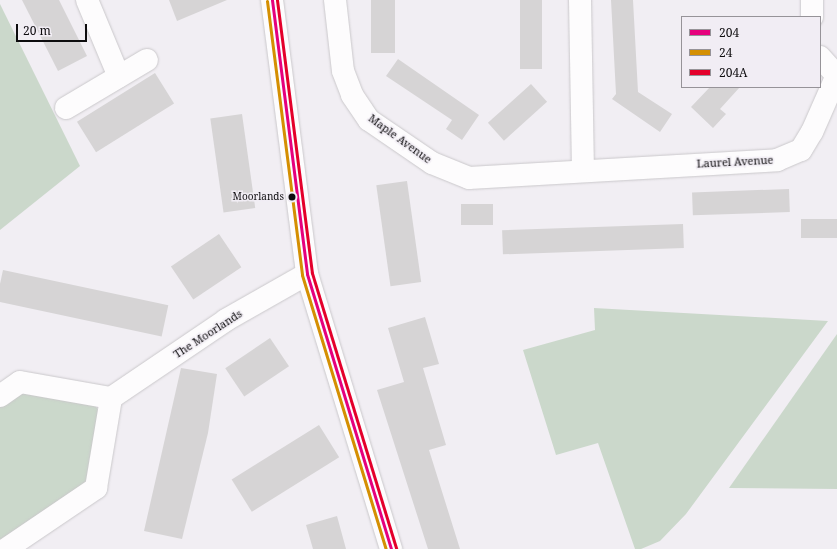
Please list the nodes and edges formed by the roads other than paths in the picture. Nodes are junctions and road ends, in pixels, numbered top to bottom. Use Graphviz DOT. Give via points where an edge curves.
graph roads {
  1 [pos="87,0"];
  2 [pos="272,0"];
  3 [pos="335,0"];
  4 [pos="580,0"];
  5 [pos="812,0"];
  6 [pos="812,16"];
  7 [pos="821,58"];
  8 [pos="147,60"];
  9 [pos="837,75"];
  10 [pos="119,77"];
  11 [pos="66,108"];
  12 [pos="582,169"];
  13 [pos="455,174"];
  14 [pos="307,274"];
  15 [pos="0,396"];
  16 [pos="111,398"];
  17 [pos="6,549"];
  18 [pos="391,549"];
  1 -- 10 [label="street"];
  2 -- 14 [label="street"];
  3 -- 13 [label="street, Maple Avenue" via="343,71 352,95 369,120 432,163"];
  4 -- 12 [label="street"];
  5 -- 6 [label="street"];
  7 -- 9 [label="street"];
  8 -- 10 [label="street"];
  9 -- 12 [label="street, Laurel Avenue" via="812,132 801,150 776,160"];
  10 -- 11 [label="street"];
  12 -- 13 [label="street, Laurel Avenue" via="504,177 469,178"];
  14 -- 16 [label="street, The Moorlands" via="226,320"];
  14 -- 18 [label="street"];
  15 -- 16 [label="street" via="20,382"];
  16 -- 17 [label="street" via="96,488"];
}
